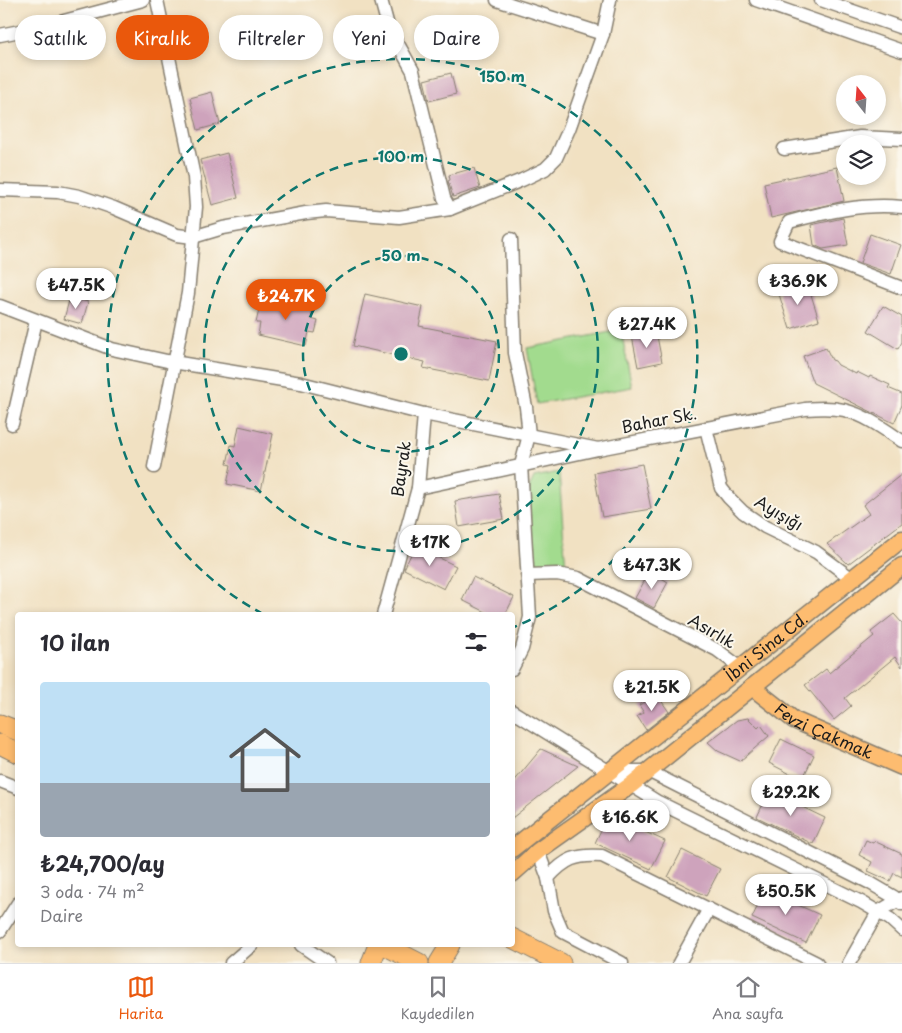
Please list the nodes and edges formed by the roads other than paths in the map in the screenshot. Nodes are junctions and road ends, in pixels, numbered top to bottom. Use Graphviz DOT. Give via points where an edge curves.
graph roads {
  1 [pos="143,0"];
  2 [pos="157,0"];
  3 [pos="497,0"];
  4 [pos="610,0"];
  5 [pos="821,0"];
  6 [pos="385,1"];
  7 [pos="764,1"];
  8 [pos="902,28"];
  9 [pos="603,34"];
  10 [pos="0,35"];
  11 [pos="902,51"];
  12 [pos="902,139"];
  13 [pos="784,149"];
  14 [pos="0,190"];
  15 [pos="902,207"];
  16 [pos="450,209"];
  17 [pos="193,237"];
  18 [pos="511,239"];
  19 [pos="901,286"];
  20 [pos="0,306"];
  21 [pos="36,320"];
  22 [pos="175,363"];
  23 [pos="424,414"];
  24 [pos="12,424"];
  25 [pos="706,428"];
  26 [pos="529,435"];
  27 [pos="902,441"];
  28 [pos="598,449"];
  29 [pos="521,465"];
  30 [pos="154,467"];
  31 [pos="418,488"];
  32 [pos="902,539"];
  33 [pos="902,566"];
  34 [pos="527,574"];
  35 [pos="851,578"];
  36 [pos="384,612"];
  37 [pos="515,663"];
  38 [pos="741,668"];
  39 [pos="752,687"];
  40 [pos="515,713"];
  41 [pos="0,724"];
  42 [pos="15,730"];
  43 [pos="0,744"];
  44 [pos="15,752"];
  45 [pos="902,767"];
  46 [pos="611,771"];
  47 [pos="648,771"];
  48 [pos="0,781"];
  49 [pos="631,784"];
  50 [pos="15,787"];
  51 [pos="515,847"];
  52 [pos="538,851"];
  53 [pos="515,871"];
  54 [pos="548,878"];
  55 [pos="900,901"];
  56 [pos="15,908"];
  57 [pos="709,909"];
  58 [pos="878,912"];
  59 [pos="902,930"];
  60 [pos="0,931"];
  61 [pos="515,940"];
  62 [pos="250,947"];
  63 [pos="304,947"];
  64 [pos="377,947"];
  65 [pos="388,947"];
  66 [pos="449,947"];
  67 [pos="231,963"];
  68 [pos="327,963"];
  69 [pos="371,963"];
  70 [pos="419,963"];
  71 [pos="439,963"];
  72 [pos="561,963"];
  73 [pos="622,963"];
  74 [pos="679,963"];
  75 [pos="817,963"];
  76 [pos="849,963"];
  1 -- 10 [label="street"];
  2 -- 17 [label="street" via="194,176"];
  3 -- 9 [label="street"];
  4 -- 9 [label="street"];
  5 -- 8 [label="street"];
  6 -- 16 [label="street" via="388,26 413,71 444,198"];
  7 -- 11 [label="street"];
  9 -- 16 [label="street" via="556,158 544,169 522,180"];
  12 -- 13 [label="street" via="860,137"];
  14 -- 17 [label="street" via="79,196 177,235"];
  15 -- 19 [label="street" via="856,207 789,222 780,241"];
  16 -- 17 [label="street" via="399,218 326,211 306,213 223,228"];
  17 -- 22 [label="street" via="188,293"];
  18 -- 26 [label="street" via="516,353"];
  20 -- 21 [label="street"];
  21 -- 22 [label="street" via="112,349"];
  21 -- 24 [label="street"];
  22 -- 23 [label="street" via="301,383"];
  22 -- 30 [label="street"];
  23 -- 26 [label="street"];
  23 -- 31 [label="street, Bayrak"];
  25 -- 27 [label="street, Bahar Sk." via="805,409 828,408 844,410 877,424"];
  25 -- 28 [label="street, Bahar Sk."];
  25 -- 35 [label="street, Ayışığı" via="721,488 729,498 765,528 816,552"];
  26 -- 28 [label="street"];
  26 -- 29 [label="street"];
  28 -- 29 [label="street, Bahar Sk."];
  29 -- 31 [label="street, Bahar Sk."];
  29 -- 34 [label="street"];
  31 -- 36 [label="street, Bayrak"];
  32 -- 35 [label="main road, İbni Sina Cd."];
  33 -- 39 [label="main road, İbni Sina Cd."];
  34 -- 37 [label="street" via="530,618"];
  34 -- 38 [label="street, Asırlık" via="578,578 717,650"];
  35 -- 38 [label="main road, İbni Sina Cd."];
  38 -- 46 [label="main road, İbni Sina Cd."];
  39 -- 45 [label="main road, Fevzi Çakmak" via="794,720"];
  39 -- 47 [label="main road, İbni Sina Cd."];
  40 -- 46 [label="street"];
  41 -- 42 [label="highway"];
  43 -- 44 [label="highway"];
  46 -- 47 [label="street"];
  46 -- 49 [label="street"];
  46 -- 51 [label="main road, İbni Sina Cd."];
  47 -- 49 [label="main road, İbni Sina Cd."];
  47 -- 55 [label="street"];
  48 -- 50 [label="street"];
  49 -- 52 [label="main road, İbni Sina Cd."];
  49 -- 58 [label="street" via="658,802"];
  52 -- 53 [label="main road, İbni Sina Cd."];
  52 -- 54 [label="street"];
  54 -- 57 [label="street" via="559,865 571,859 602,856"];
  54 -- 73 [label="street" via="554,911 563,932"];
  55 -- 58 [label="street"];
  56 -- 60 [label="street"];
  57 -- 74 [label="street"];
  57 -- 75 [label="street"];
  58 -- 59 [label="street"];
  58 -- 76 [label="street"];
  61 -- 72 [label="highway"];
  62 -- 67 [label="street"];
  63 -- 68 [label="street"];
  64 -- 69 [label="highway"];
  65 -- 70 [label="highway"];
  66 -- 71 [label="highway"];
}
